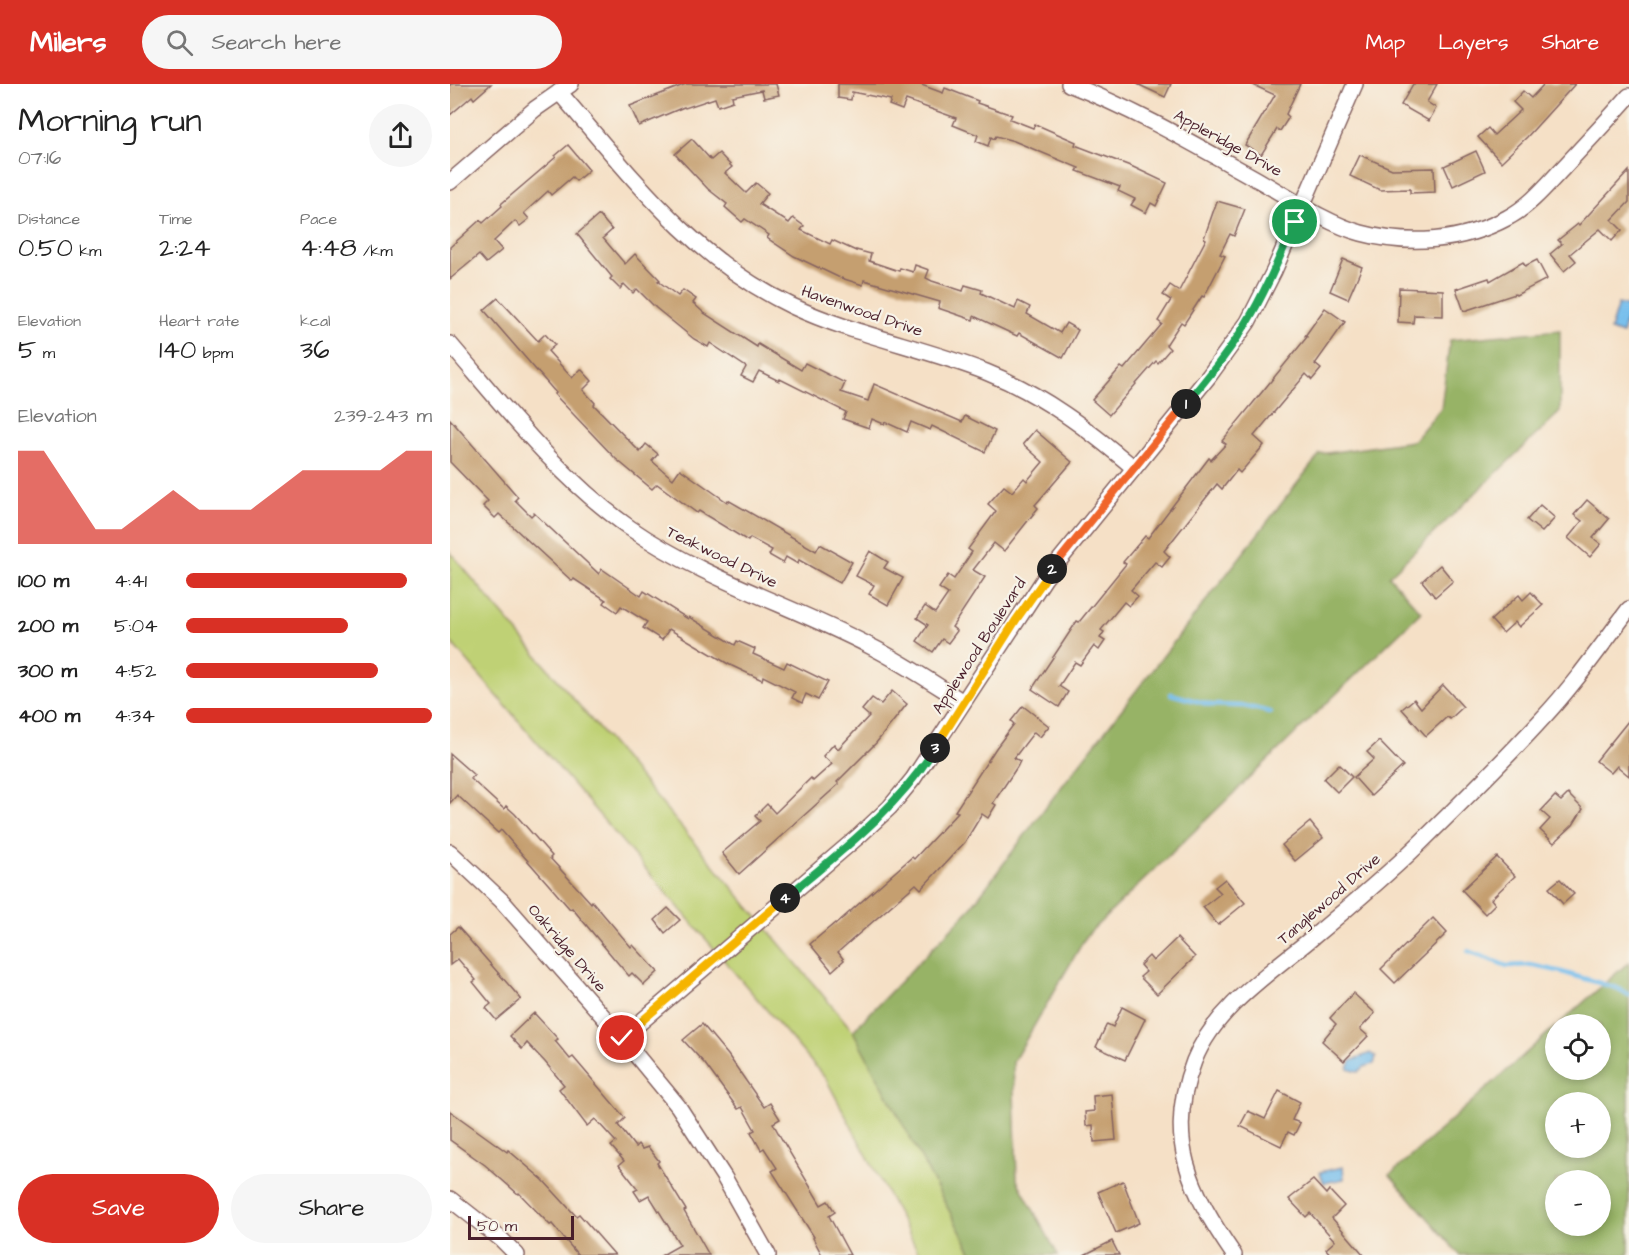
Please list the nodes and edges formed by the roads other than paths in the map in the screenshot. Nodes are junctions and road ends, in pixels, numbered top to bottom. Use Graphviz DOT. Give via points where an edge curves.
graph roads {
  1 [pos="1354,84"];
  2 [pos="1077,86"];
  3 [pos="565,88"];
  4 [pos="1629,96"];
  5 [pos="450,182"];
  6 [pos="1303,205"];
  7 [pos="450,344"];
  8 [pos="1134,468"];
  9 [pos="1629,609"];
  10 [pos="963,702"];
  11 [pos="450,852"];
  12 [pos="622,1038"];
  13 [pos="450,1198"];
  14 [pos="517,1255"];
  15 [pos="768,1255"];
  16 [pos="1234,1255"];
  1 -- 6 [label="street, Applewood Boulevard"];
  2 -- 6 [label="street, Appleridge Drive" via="1170,130"];
  3 -- 5 [label="street" via="534,109"];
  3 -- 8 [label="street, Havenwood Drive" via="678,227 747,281 834,323 1014,384 1074,419"];
  4 -- 6 [label="street, Appleridge Drive" via="1534,199 1508,218 1473,233 1398,241 1359,233"];
  6 -- 8 [label="street, Applewood Boulevard" via="1248,322"];
  7 -- 10 [label="street, Teakwood Drive" via="570,480 628,527 695,567 870,646"];
  8 -- 10 [label="street, Applewood Boulevard" via="1045,578"];
  9 -- 16 [label="street, Tanglewood Drive" via="1535,727 1414,849 1253,987 1208,1035 1184,1094 1183,1153 1202,1204"];
  10 -- 12 [label="street, Applewood Boulevard" via="925,762 890,807"];
  11 -- 12 [label="street, Oakridge Drive" via="502,901"];
  12 -- 15 [label="street, Oakridge Drive" via="701,1140"];
  13 -- 14 [label="street"];
}
